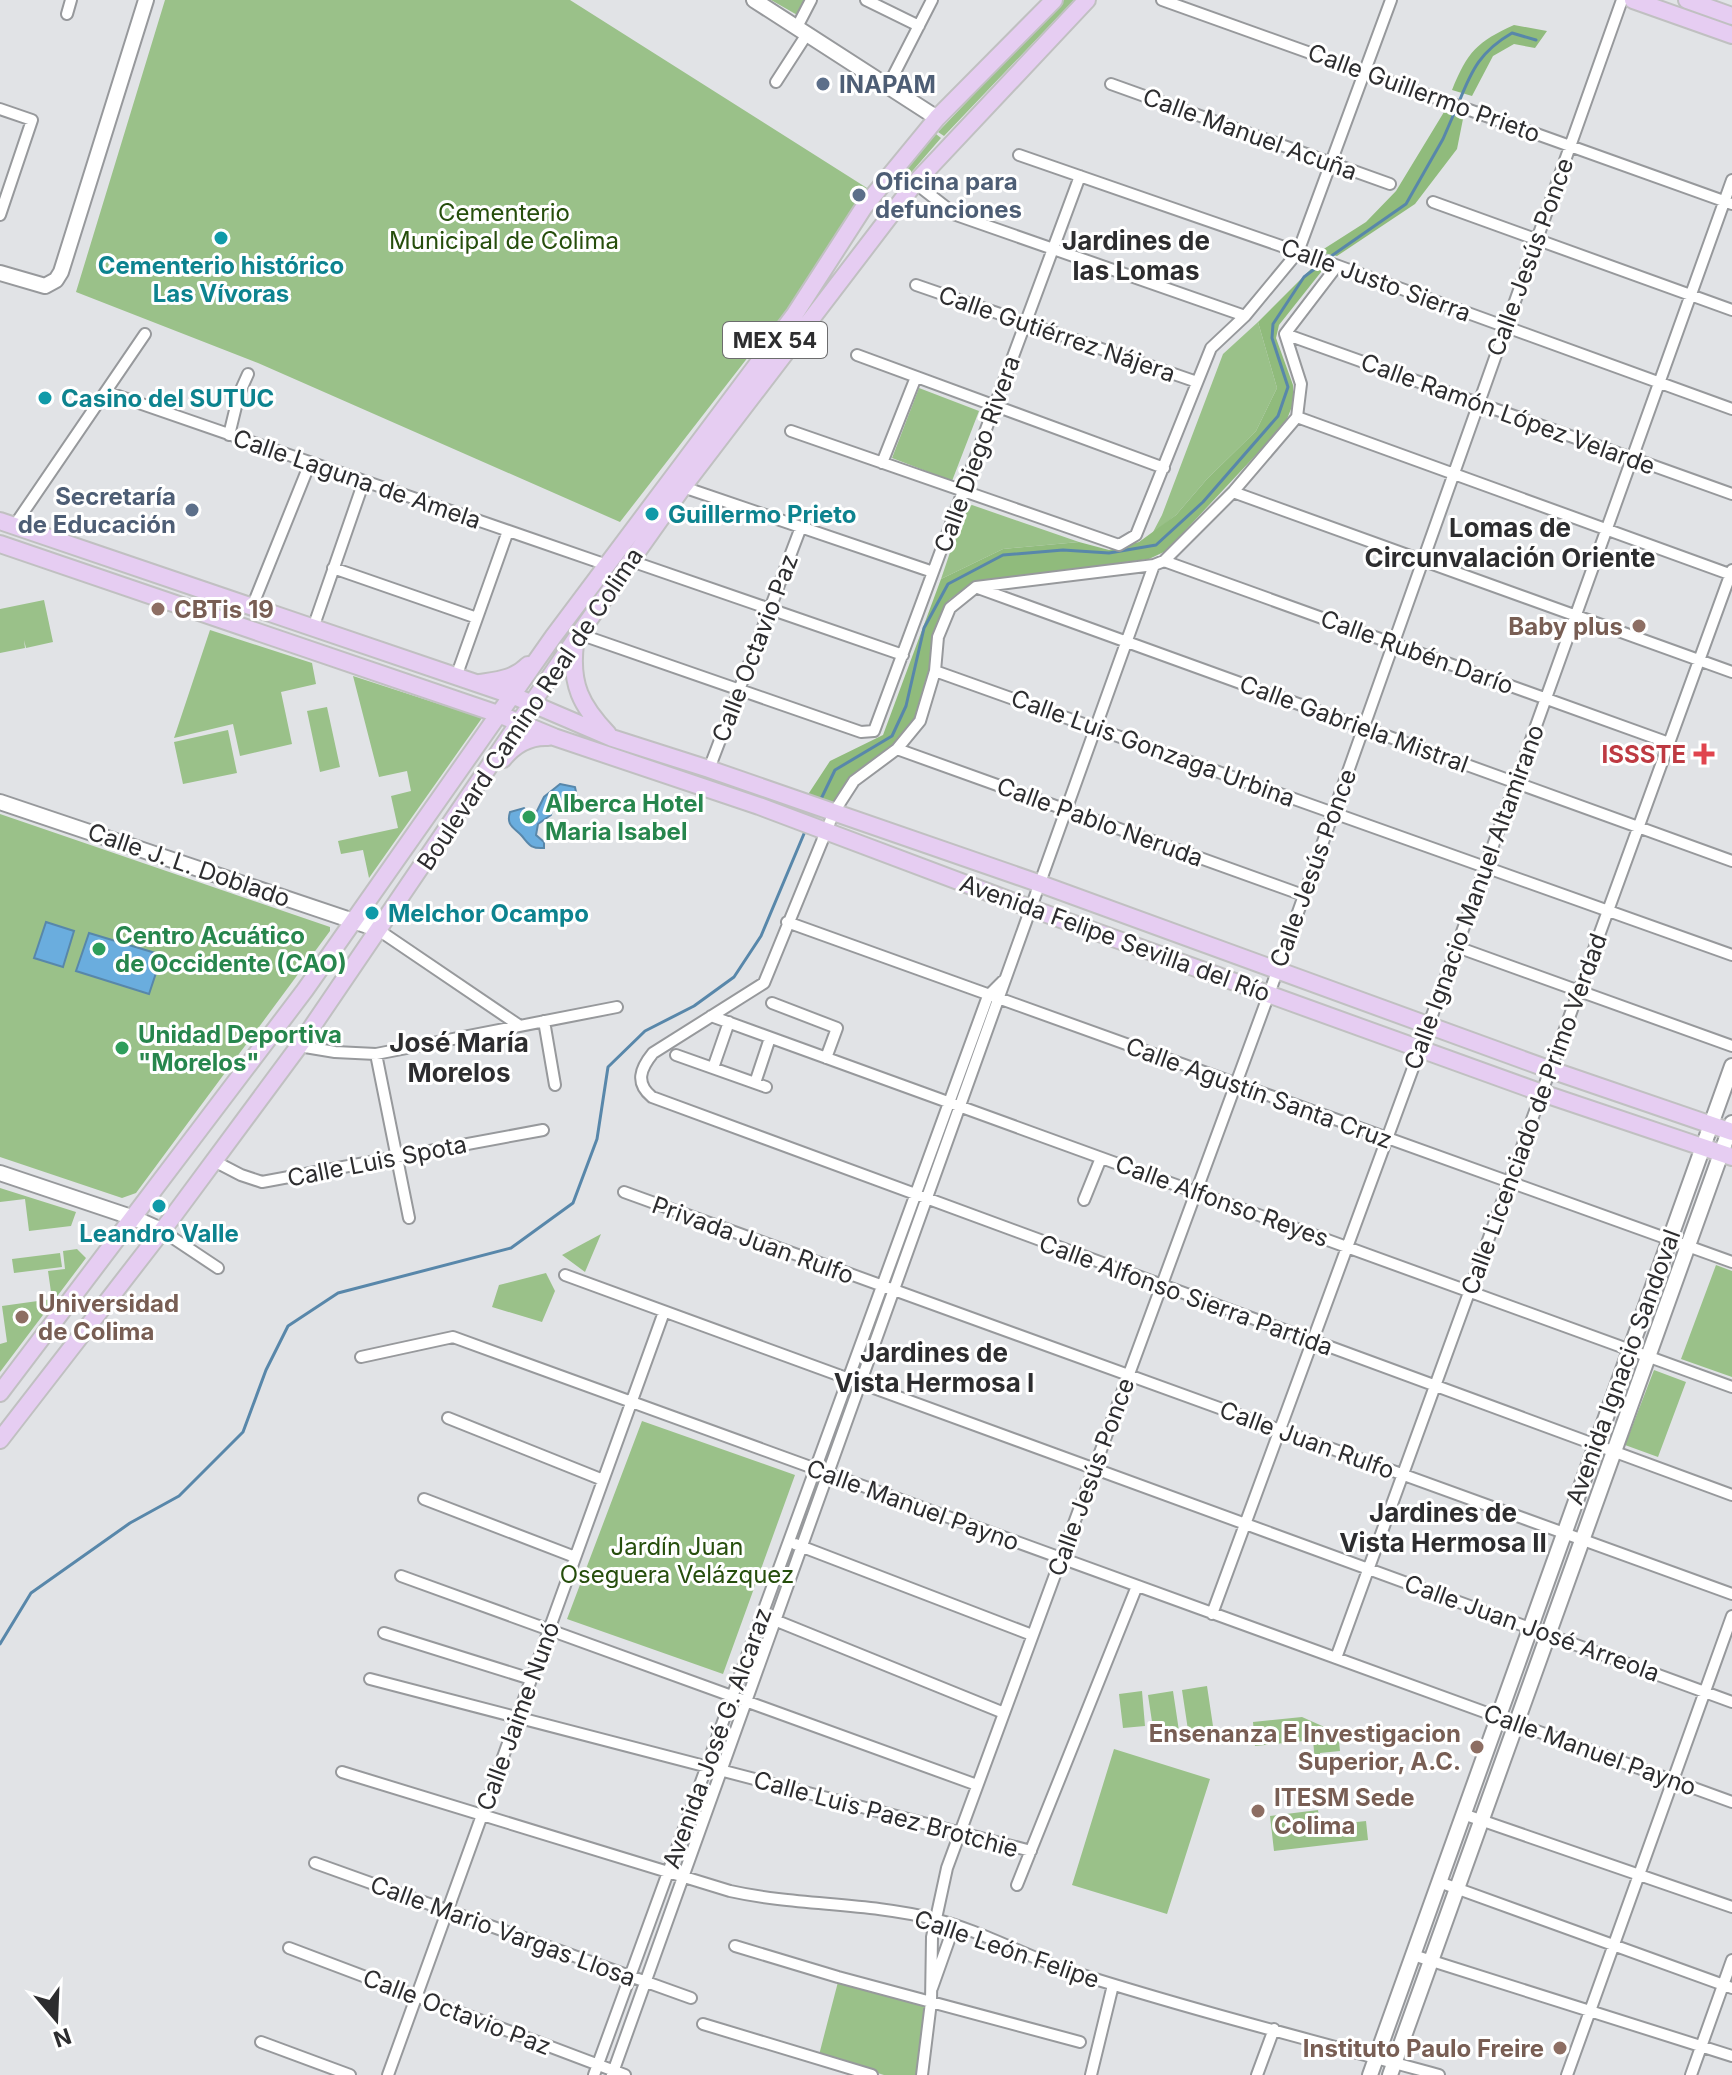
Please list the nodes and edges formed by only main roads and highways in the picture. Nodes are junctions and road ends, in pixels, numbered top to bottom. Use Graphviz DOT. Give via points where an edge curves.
graph roads {
  1 [pos="146,0"];
  2 [pos="754,0"];
  3 [pos="1054,0"];
  4 [pos="1087,0"];
  5 [pos="1633,0"];
  6 [pos="1687,0"];
  7 [pos="1705,3"];
  8 [pos="1732,16"];
  9 [pos="1732,35"];
  10 [pos="937,118"];
  11 [pos="885,182"];
  12 [pos="901,200"];
  13 [pos="861,212"];
  14 [pos="882,225"];
  15 [pos="0,273"];
  16 [pos="7,523"];
  17 [pos="0,545"];
  18 [pos="173,580"];
  19 [pos="165,600"];
  20 [pos="331,634"];
  21 [pos="577,636"];
  22 [pos="551,641"];
  23 [pos="325,655"];
  24 [pos="476,684"];
  25 [pos="514,696"];
  26 [pos="532,704"];
  27 [pos="501,715"];
  28 [pos="519,723"];
  29 [pos="554,737"];
  30 [pos="612,738"];
  31 [pos="472,792"];
  32 [pos="0,802"];
  33 [pos="354,921"];
  34 [pos="377,929"];
  35 [pos="1732,1066"];
  36 [pos="247,1068"];
  37 [pos="269,1085"];
  38 [pos="1711,1124"];
  39 [pos="1731,1128"];
  40 [pos="1703,1146"];
  41 [pos="1726,1155"];
  42 [pos="0,1173"];
  43 [pos="134,1218"];
  44 [pos="161,1230"];
  45 [pos="35,1350"];
  46 [pos="58,1366"];
  47 [pos="0,1393"];
  48 [pos="0,1440"];
  49 [pos="1392,2069"];
  50 [pos="1370,2075"];
  1 -- 15 [label="main road" via="61,272 45,286"];
  2 -- 10 [label="main road"];
  3 -- 10 [label="main road, Boulevard Camino Real de Colima / MEX 54"];
  4 -- 12 [label="main road, Boulevard Camino Real de Colima / MEX 54"];
  5 -- 9 [label="main road"];
  6 -- 7 [label="main road"];
  7 -- 8 [label="main road"];
  10 -- 11 [label="main road, Boulevard Camino Real de Colima / MEX 54"];
  11 -- 12 [label="main road" via="890,195"];
  11 -- 13 [label="main road, Boulevard Camino Real de Colima / MEX 54"];
  12 -- 14 [label="main road, Boulevard Camino Real de Colima / MEX 54"];
  13 -- 14 [label="main road" via="875,212"];
  13 -- 22 [label="main road, Boulevard Camino Real de Colima / MEX 54" via="795,314"];
  14 -- 21 [label="main road, Boulevard Camino Real de Colima / MEX 54"];
  16 -- 17 [label="main road"];
  16 -- 18 [label="main road, Avenida Felipe Sevilla del Río"];
  17 -- 19 [label="main road, Avenida Felipe Sevilla del Río"];
  18 -- 19 [label="main road"];
  18 -- 20 [label="main road, Avenida Felipe Sevilla del Río"];
  19 -- 23 [label="main road, Avenida Felipe Sevilla del Río"];
  20 -- 23 [label="main road"];
  20 -- 24 [label="main road, Avenida Felipe Sevilla del Río"];
  21 -- 26 [label="main road, Boulevard Camino Real de Colima / MEX 54"];
  21 -- 30 [label="main road" via="573,664 581,699"];
  22 -- 24 [label="main road" via="520,673"];
  22 -- 25 [label="main road, Boulevard Camino Real de Colima / MEX 54"];
  23 -- 27 [label="main road, Avenida Felipe Sevilla del Río"];
  24 -- 25 [label="main road, Avenida Felipe Sevilla del Río"];
  25 -- 26 [label="main road, Avenida Felipe Sevilla del Río"];
  25 -- 27 [label="main road, Boulevard Camino Real de Colima / MEX 54"];
  26 -- 28 [label="main road, Boulevard Camino Real de Colima / MEX 54"];
  26 -- 30 [label="main road, Avenida Felipe Sevilla del Río"];
  27 -- 28 [label="main road, Avenida Felipe Sevilla del Río"];
  27 -- 33 [label="main road, Boulevard Camino Real de Colima / MEX 54"];
  28 -- 29 [label="main road, Avenida Felipe Sevilla del Río"];
  28 -- 31 [label="main road, Boulevard Camino Real de Colima / MEX 54"];
  29 -- 31 [label="main road" via="537,737 512,748"];
  29 -- 40 [label="main road, Avenida Felipe Sevilla del Río" via="798,820 1542,1093"];
  30 -- 38 [label="main road, Avenida Felipe Sevilla del Río" via="1038,883"];
  31 -- 34 [label="main road, Boulevard Camino Real de Colima / MEX 54"];
  32 -- 33 [label="main road, Calle J. L. Doblado"];
  33 -- 34 [label="main road, Calle J. L. Doblado"];
  33 -- 36 [label="main road, Boulevard Camino Real de Colima / MEX 54"];
  34 -- 37 [label="main road, Boulevard Camino Real de Colima / MEX 54"];
  35 -- 38 [label="main road, Avenida Ignacio Sandoval"];
  36 -- 37 [label="main road"];
  36 -- 43 [label="main road, Boulevard Camino Real de Colima / MEX 54"];
  37 -- 44 [label="main road, Boulevard Camino Real de Colima / MEX 54"];
  38 -- 39 [label="main road, Avenida Felipe Sevilla del Río"];
  38 -- 40 [label="main road, Avenida Ignacio Sandoval"];
  39 -- 41 [label="main road, Avenida Ignacio Sandoval"];
  40 -- 41 [label="main road, Avenida Felipe Sevilla del Río"];
  40 -- 50 [label="main road, Avenida Ignacio Sandoval"];
  41 -- 49 [label="main road, Avenida Ignacio Sandoval" via="1687,1247"];
  42 -- 43 [label="main road"];
  43 -- 44 [label="main road"];
  43 -- 45 [label="main road, Boulevard Camino Real de Colima / MEX 54"];
  44 -- 46 [label="main road, Boulevard Camino Real de Colima / MEX 54"];
  45 -- 46 [label="main road"];
  45 -- 47 [label="main road, Boulevard Camino Real de Colima / MEX 54"];
  46 -- 48 [label="main road, Boulevard Camino Real de Colima / MEX 54"];
}
